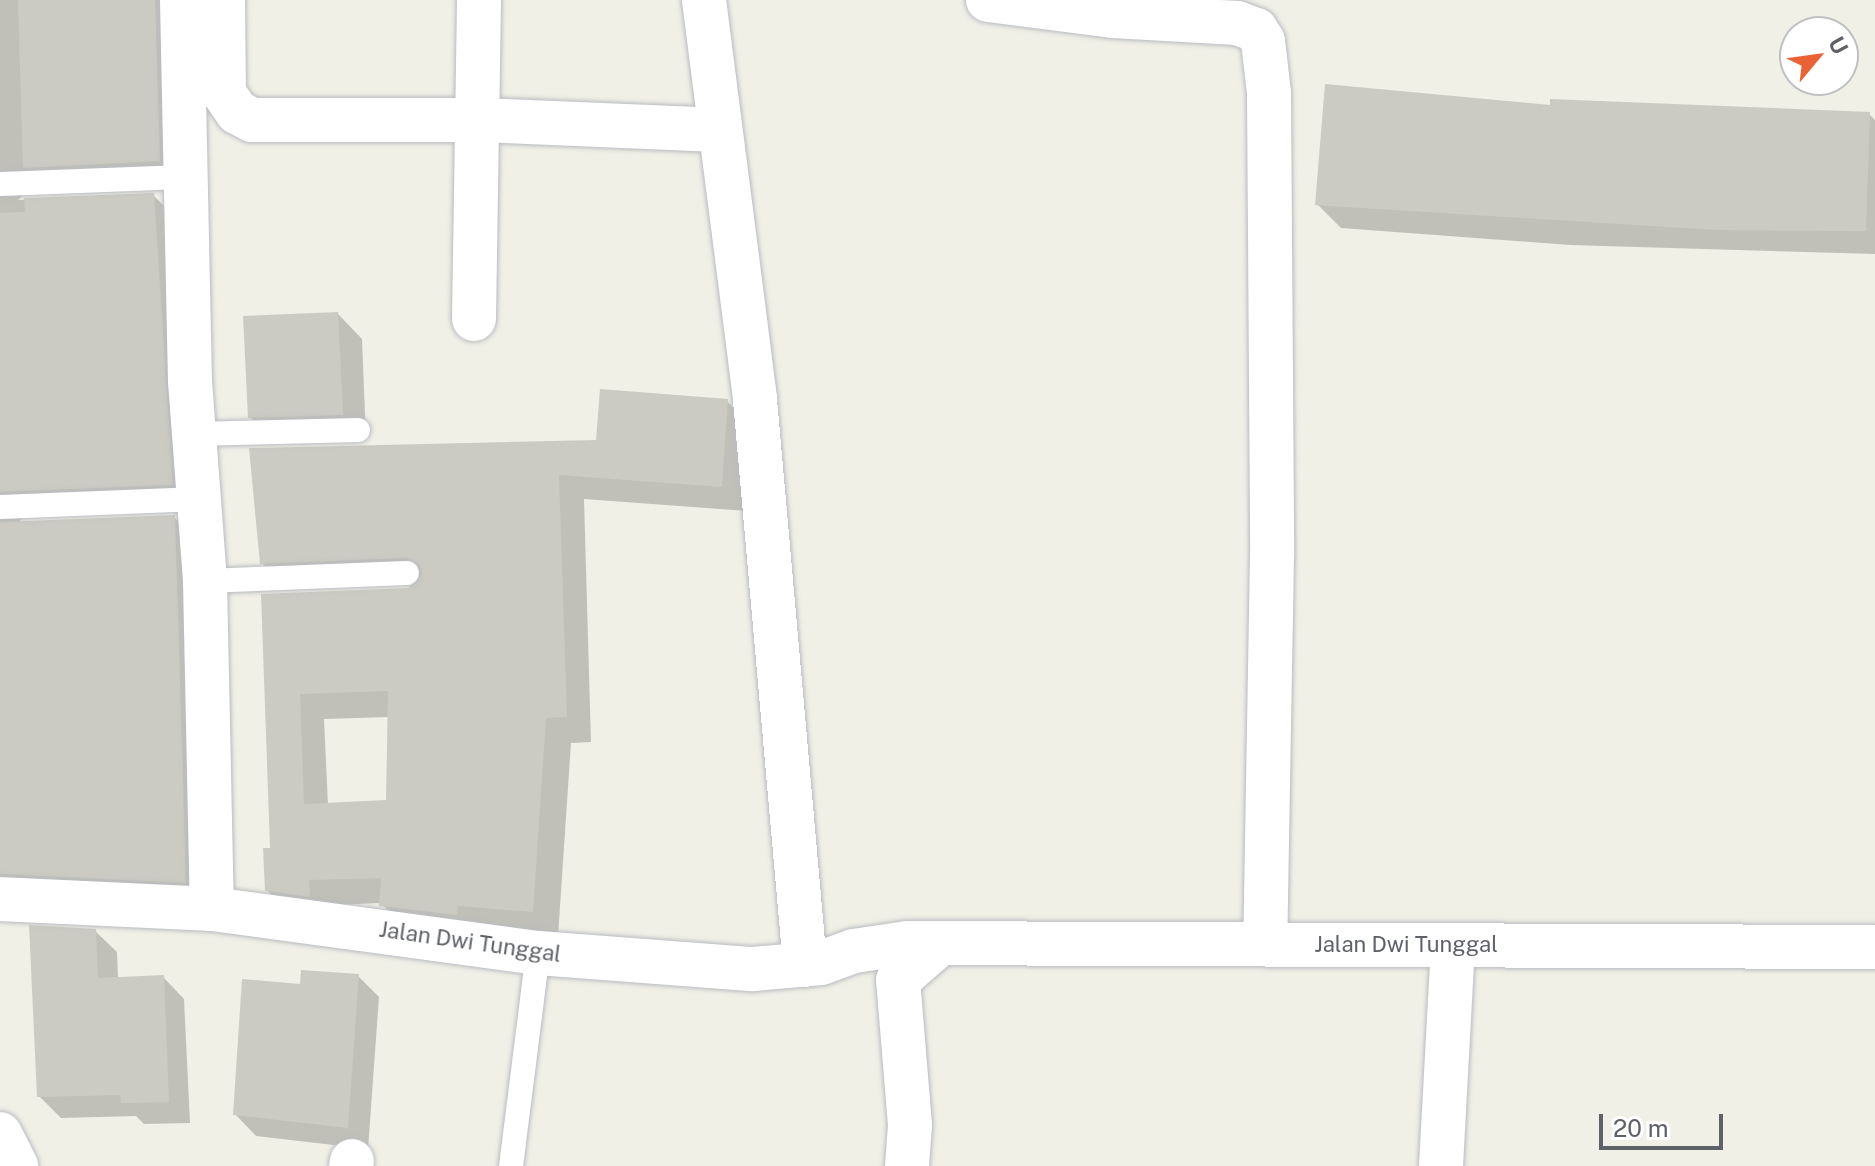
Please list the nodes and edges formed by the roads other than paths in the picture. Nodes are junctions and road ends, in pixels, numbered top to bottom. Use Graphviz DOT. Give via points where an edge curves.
graph roads {
  1 [pos="182,0"];
  2 [pos="223,0"];
  3 [pos="479,0"];
  4 [pos="704,0"];
  5 [pos="988,0"];
  6 [pos="481,120"];
  7 [pos="718,130"];
  8 [pos="185,177"];
  9 [pos="0,184"];
  10 [pos="474,319"];
  11 [pos="358,430"];
  12 [pos="194,434"];
  13 [pos="199,499"];
  14 [pos="0,507"];
  15 [pos="407,573"];
  16 [pos="205,581"];
  17 [pos="0,899"];
  18 [pos="212,909"];
  19 [pos="1265,944"];
  20 [pos="1453,945"];
  21 [pos="937,946"];
  22 [pos="1875,947"];
  23 [pos="538,953"];
  24 [pos="813,964"];
  25 [pos="898,980"];
  26 [pos="0,1134"];
  27 [pos="16,1166"];
  28 [pos="511,1166"];
  29 [pos="907,1166"];
  30 [pos="1441,1166"];
  1 -- 8 [label="street"];
  2 -- 6 [label="street" via="224,93 237,112 252,120"];
  3 -- 6 [label="street"];
  4 -- 7 [label="street"];
  5 -- 19 [label="street" via="1113,16 1237,23 1256,30 1263,41 1269,93 1272,555"];
  6 -- 7 [label="street"];
  6 -- 10 [label="street"];
  7 -- 24 [label="street" via="755,400"];
  8 -- 9 [label="lane"];
  8 -- 12 [label="street"];
  11 -- 12 [label="lane"];
  12 -- 13 [label="street"];
  13 -- 14 [label="lane"];
  13 -- 16 [label="street"];
  15 -- 16 [label="lane"];
  16 -- 18 [label="street"];
  17 -- 18 [label="street, Jalan Dwi Tunggal"];
  18 -- 23 [label="street, Jalan Dwi Tunggal"];
  19 -- 20 [label="street, Jalan Dwi Tunggal"];
  19 -- 21 [label="street, Jalan Dwi Tunggal"];
  20 -- 22 [label="street, Jalan Dwi Tunggal"];
  20 -- 30 [label="street"];
  21 -- 24 [label="street, Jalan Dwi Tunggal" via="873,946"];
  21 -- 25 [label="street"];
  23 -- 24 [label="street, Jalan Dwi Tunggal" via="685,967"];
  23 -- 28 [label="lane"];
  24 -- 25 [label="street" via="842,976"];
  25 -- 29 [label="street" via="910,1125"];
  26 -- 27 [label="street"];
}
